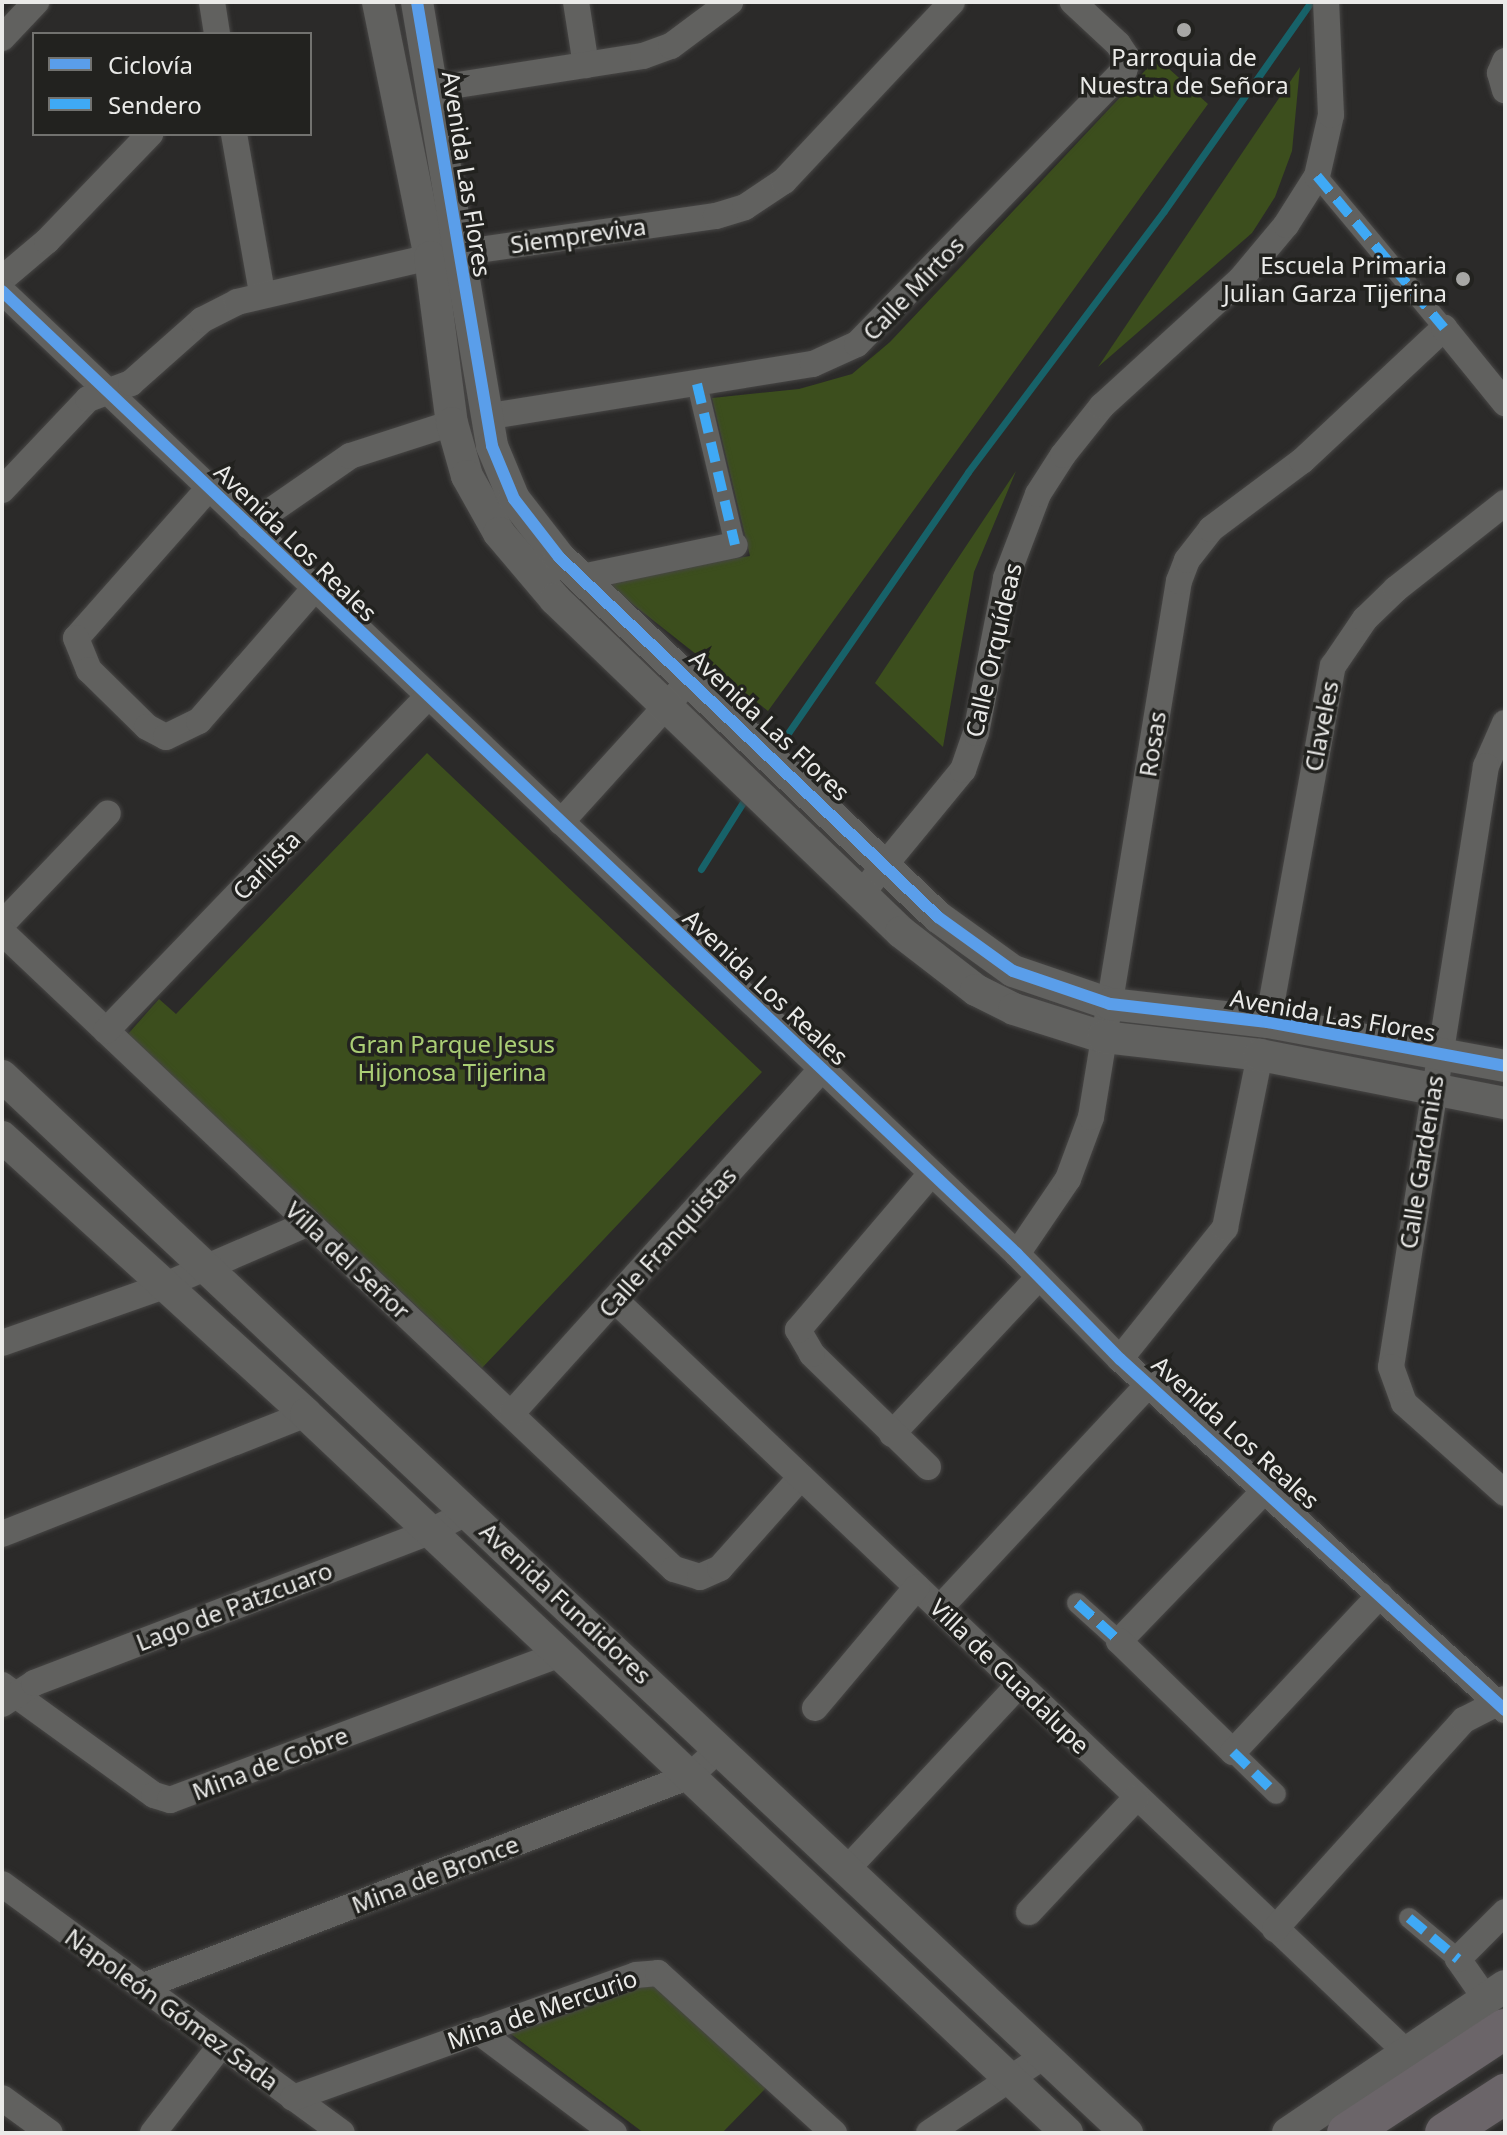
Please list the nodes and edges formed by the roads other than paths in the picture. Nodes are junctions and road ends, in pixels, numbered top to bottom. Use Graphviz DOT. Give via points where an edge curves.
graph roads {
  1 [pos="36,2"];
  2 [pos="212,2"];
  3 [pos="378,2"];
  4 [pos="417,2"];
  5 [pos="576,2"];
  6 [pos="730,2"];
  7 [pos="952,2"];
  8 [pos="1073,2"];
  9 [pos="1326,2"];
  10 [pos="217,32"];
  11 [pos="2,38"];
  12 [pos="586,65"];
  13 [pos="432,89"];
  14 [pos="148,136"];
  15 [pos="234,136"];
  16 [pos="1317,176"];
  17 [pos="444,255"];
  18 [pos="2,279"];
  19 [pos="2,291"];
  20 [pos="262,293"];
  21 [pos="1444,328"];
  22 [pos="697,384"];
  23 [pos="107,392"];
  24 [pos="1505,403"];
  25 [pos="485,417"];
  26 [pos="452,423"];
  27 [pos="208,489"];
  28 [pos="2,490"];
  29 [pos="1505,503"];
  30 [pos="249,526"];
  31 [pos="735,545"];
  32 [pos="582,577"];
  33 [pos="314,589"];
  34 [pos="690,680"];
  35 [pos="427,698"];
  36 [pos="667,704"];
  37 [pos="1505,723"];
  38 [pos="108,813"];
  39 [pos="561,822"];
  40 [pos="886,866"];
  41 [pos="861,894"];
  42 [pos="2,924"];
  43 [pos="2,932"];
  44 [pos="1110,1004"];
  45 [pos="1268,1022"];
  46 [pos="106,1031"];
  47 [pos="1103,1037"];
  48 [pos="1260,1055"];
  49 [pos="1437,1057"];
  50 [pos="1505,1066"];
  51 [pos="821,1070"];
  52 [pos="2,1076"];
  53 [pos="1431,1090"];
  54 [pos="1505,1103"];
  55 [pos="7,1150"];
  56 [pos="931,1174"];
  57 [pos="309,1223"];
  58 [pos="1017,1254"];
  59 [pos="207,1267"];
  60 [pos="1039,1277"];
  61 [pos="161,1287"];
  62 [pos="615,1300"];
  63 [pos="2,1343"];
  64 [pos="1120,1359"];
  65 [pos="1150,1383"];
  66 [pos="512,1413"];
  67 [pos="306,1414"];
  68 [pos="892,1434"];
  69 [pos="928,1467"];
  70 [pos="801,1477"];
  71 [pos="1501,1486"];
  72 [pos="1267,1488"];
  73 [pos="468,1512"];
  74 [pos="429,1532"];
  75 [pos="2,1534"];
  76 [pos="917,1587"];
  77 [pos="1380,1595"];
  78 [pos="1077,1603"];
  79 [pos="940,1608"];
  80 [pos="1119,1641"];
  81 [pos="561,1654"];
  82 [pos="1019,1685"];
  83 [pos="6,1695"];
  84 [pos="1502,1704"];
  85 [pos="815,1708"];
  86 [pos="719,1749"];
  87 [pos="1233,1752"];
  88 [pos="690,1776"];
  89 [pos="1276,1794"];
  90 [pos="1136,1798"];
  91 [pos="849,1867"];
  92 [pos="2,1884"];
  93 [pos="1029,1912"];
  94 [pos="1505,1912"];
  95 [pos="1409,1918"];
  96 [pos="1275,1929"];
  97 [pos="1458,1959"];
  98 [pos="144,1986"];
  99 [pos="1499,2004"];
  100 [pos="478,2031"];
  101 [pos="221,2045"];
  102 [pos="1406,2052"];
  103 [pos="1044,2056"];
  104 [pos="1011,2080"];
  105 [pos="1505,2094"];
  106 [pos="2,2098"];
  107 [pos="293,2098"];
  108 [pos="1445,2132"];
  109 [pos="50,2133"];
  110 [pos="153,2133"];
  111 [pos="342,2133"];
  112 [pos="614,2133"];
  113 [pos="834,2133"];
  114 [pos="929,2133"];
  115 [pos="1067,2133"];
  116 [pos="1127,2133"];
  117 [pos="1288,2133"];
  118 [pos="1347,2133"];
  1 -- 11 [label="street"];
  2 -- 10 [label="street"];
  3 -- 17 [label="street, Avenida Las Flores"];
  4 -- 13 [label="street, Avenida Las Flores"];
  5 -- 12 [label="street"];
  6 -- 12 [label="street" via="671,46"];
  7 -- 17 [label="street, Siempreviva" via="784,181 745,207 716,216"];
  8 -- 22 [label="street, Calle Mirtos" via="1128,59 1114,85 857,344 813,364"];
  9 -- 16 [label="street, Calle Orquídeas" via="1331,115"];
  12 -- 13 [label="street"];
  13 -- 17 [label="street, Avenida Las Flores"];
  14 -- 18 [label="street" via="19,268"];
  15 -- 20 [label="street"];
  16 -- 21 [label="street"];
  16 -- 40 [label="street, Calle Orquídeas" via="1286,225 1240,280 1102,406 1038,494 1006,578 976,733 963,770"];
  17 -- 20 [label="street, Siempreviva"];
  17 -- 25 [label="street, Avenida Las Flores"];
  17 -- 26 [label="street, Avenida Las Flores"];
  19 -- 23 [label="street, Avenida Los Reales"];
  20 -- 23 [label="street, Siempreviva" via="202,320 143,375"];
  21 -- 24 [label="street"];
  21 -- 44 [label="street, Rosas" via="1302,461 1211,529 1187,560 1179,581"];
  22 -- 25 [label="street, Calle Mirtos"];
  22 -- 31 [label="street"];
  23 -- 27 [label="street, Avenida Los Reales"];
  23 -- 28 [label="street, Siempreviva" via="80,406"];
  25 -- 32 [label="street, Avenida Las Flores" via="514,499 540,536"];
  26 -- 30 [label="street" via="350,456"];
  26 -- 36 [label="street, Avenida Las Flores" via="480,504 522,564"];
  27 -- 30 [label="street, Avenida Los Reales"];
  27 -- 33 [label="street" via="80,628 77,647 89,670 147,727 176,735 199,721"];
  29 -- 45 [label="street, Claveles" via="1396,589 1365,619 1333,666"];
  30 -- 33 [label="street, Avenida Los Reales"];
  31 -- 32 [label="street"];
  32 -- 34 [label="street, Avenida Las Flores"];
  33 -- 35 [label="street, Avenida Los Reales"];
  34 -- 36 [label="street"];
  34 -- 40 [label="street, Avenida Las Flores"];
  35 -- 39 [label="street, Avenida Los Reales"];
  35 -- 46 [label="street, Carlista"];
  36 -- 39 [label="street"];
  36 -- 41 [label="street, Avenida Las Flores"];
  37 -- 49 [label="street, Calle Gardenias" via="1486,766"];
  38 -- 42 [label="street"];
  39 -- 51 [label="street, Avenida Los Reales"];
  40 -- 41 [label="street, Calle Orquídeas"];
  40 -- 44 [label="street, Avenida Las Flores" via="989,958 1055,988"];
  41 -- 47 [label="street, Avenida Las Flores" via="976,990 1014,1009"];
  43 -- 46 [label="street, Villa del Señor"];
  44 -- 45 [label="street, Avenida Las Flores"];
  44 -- 47 [label="street, Rosas"];
  45 -- 49 [label="street, Avenida Las Flores"];
  46 -- 57 [label="street, Villa del Señor"];
  47 -- 48 [label="street, Avenida Las Flores"];
  47 -- 58 [label="street, Rosas" via="1082,1151"];
  48 -- 53 [label="street, Avenida Las Flores"];
  48 -- 64 [label="street" via="1225,1228"];
  49 -- 50 [label="street, Avenida Las Flores"];
  49 -- 53 [label="street, Calle Gardenias"];
  51 -- 56 [label="street, Avenida Los Reales"];
  51 -- 62 [label="street, Calle Franquistas"];
  52 -- 59 [label="street, Avenida Fundidores"];
  53 -- 54 [label="street, Avenida Las Flores"];
  53 -- 71 [label="street, Calle Gardenias" via="1391,1367 1404,1403"];
  55 -- 61 [label="street, Avenida Fundidores"];
  56 -- 58 [label="street, Avenida Los Reales"];
  56 -- 68 [label="street" via="810,1311 799,1337"];
  57 -- 59 [label="street"];
  57 -- 66 [label="street, Villa del Señor"];
  58 -- 60 [label="street, Avenida Los Reales"];
  59 -- 61 [label="street"];
  59 -- 73 [label="street, Avenida Fundidores"];
  60 -- 64 [label="street, Avenida Los Reales"];
  60 -- 68 [label="street"];
  61 -- 63 [label="street"];
  61 -- 67 [label="street, Avenida Fundidores"];
  62 -- 66 [label="street, Calle Franquistas"];
  62 -- 70 [label="street, Villa de Guadalupe"];
  64 -- 65 [label="street, Avenida Los Reales"];
  65 -- 72 [label="street, Avenida Los Reales"];
  65 -- 79 [label="street"];
  66 -- 70 [label="street, Villa del Señor" via="663,1562 700,1577 730,1559"];
  67 -- 74 [label="street, Avenida Fundidores"];
  67 -- 75 [label="street"];
  68 -- 69 [label="street"];
  70 -- 76 [label="street, Villa de Guadalupe"];
  72 -- 77 [label="street, Avenida Los Reales"];
  72 -- 80 [label="street"];
  73 -- 74 [label="street, Lago de Patzcuaro"];
  73 -- 86 [label="street, Avenida Fundidores"];
  74 -- 81 [label="street, Avenida Fundidores"];
  74 -- 83 [label="street, Lago de Patzcuaro"];
  76 -- 79 [label="street, Villa de Guadalupe"];
  76 -- 85 [label="street"];
  77 -- 84 [label="street, Avenida Los Reales"];
  77 -- 87 [label="street"];
  78 -- 80 [label="street"];
  79 -- 82 [label="street, Villa de Guadalupe"];
  80 -- 87 [label="street"];
  81 -- 83 [label="street, Mina de Cobre" via="170,1800 154,1795"];
  81 -- 88 [label="street, Avenida Fundidores"];
  82 -- 90 [label="street, Villa de Guadalupe"];
  82 -- 91 [label="street"];
  84 -- 96 [label="street" via="1464,1720"];
  86 -- 88 [label="street, Mina de Bronce"];
  86 -- 91 [label="street, Avenida Fundidores"];
  87 -- 89 [label="street"];
  88 -- 98 [label="street, Mina de Bronce"];
  88 -- 104 [label="street, Avenida Fundidores"];
  90 -- 93 [label="street"];
  90 -- 96 [label="street, Villa de Guadalupe"];
  91 -- 103 [label="street, Avenida Fundidores"];
  92 -- 98 [label="street, Napoleón Gómez Sada"];
  94 -- 97 [label="street"];
  95 -- 97 [label="street"];
  96 -- 102 [label="street, Villa de Guadalupe"];
  97 -- 99 [label="street"];
  98 -- 101 [label="street, Napoleón Gómez Sada"];
  99 -- 102 [label="street"];
  99 -- 118 [label="main road"];
  100 -- 107 [label="street, Mina de Mercurio"];
  100 -- 112 [label="street"];
  100 -- 113 [label="street, Mina de Mercurio" via="636,1975 658,1973"];
  101 -- 107 [label="street, Napoleón Gómez Sada"];
  101 -- 110 [label="street"];
  102 -- 117 [label="street"];
  103 -- 104 [label="street"];
  103 -- 116 [label="street, Avenida Fundidores"];
  104 -- 114 [label="street"];
  104 -- 115 [label="street, Avenida Fundidores"];
  105 -- 108 [label="main road"];
  106 -- 109 [label="street"];
  107 -- 111 [label="street, Napoleón Gómez Sada"];
}
